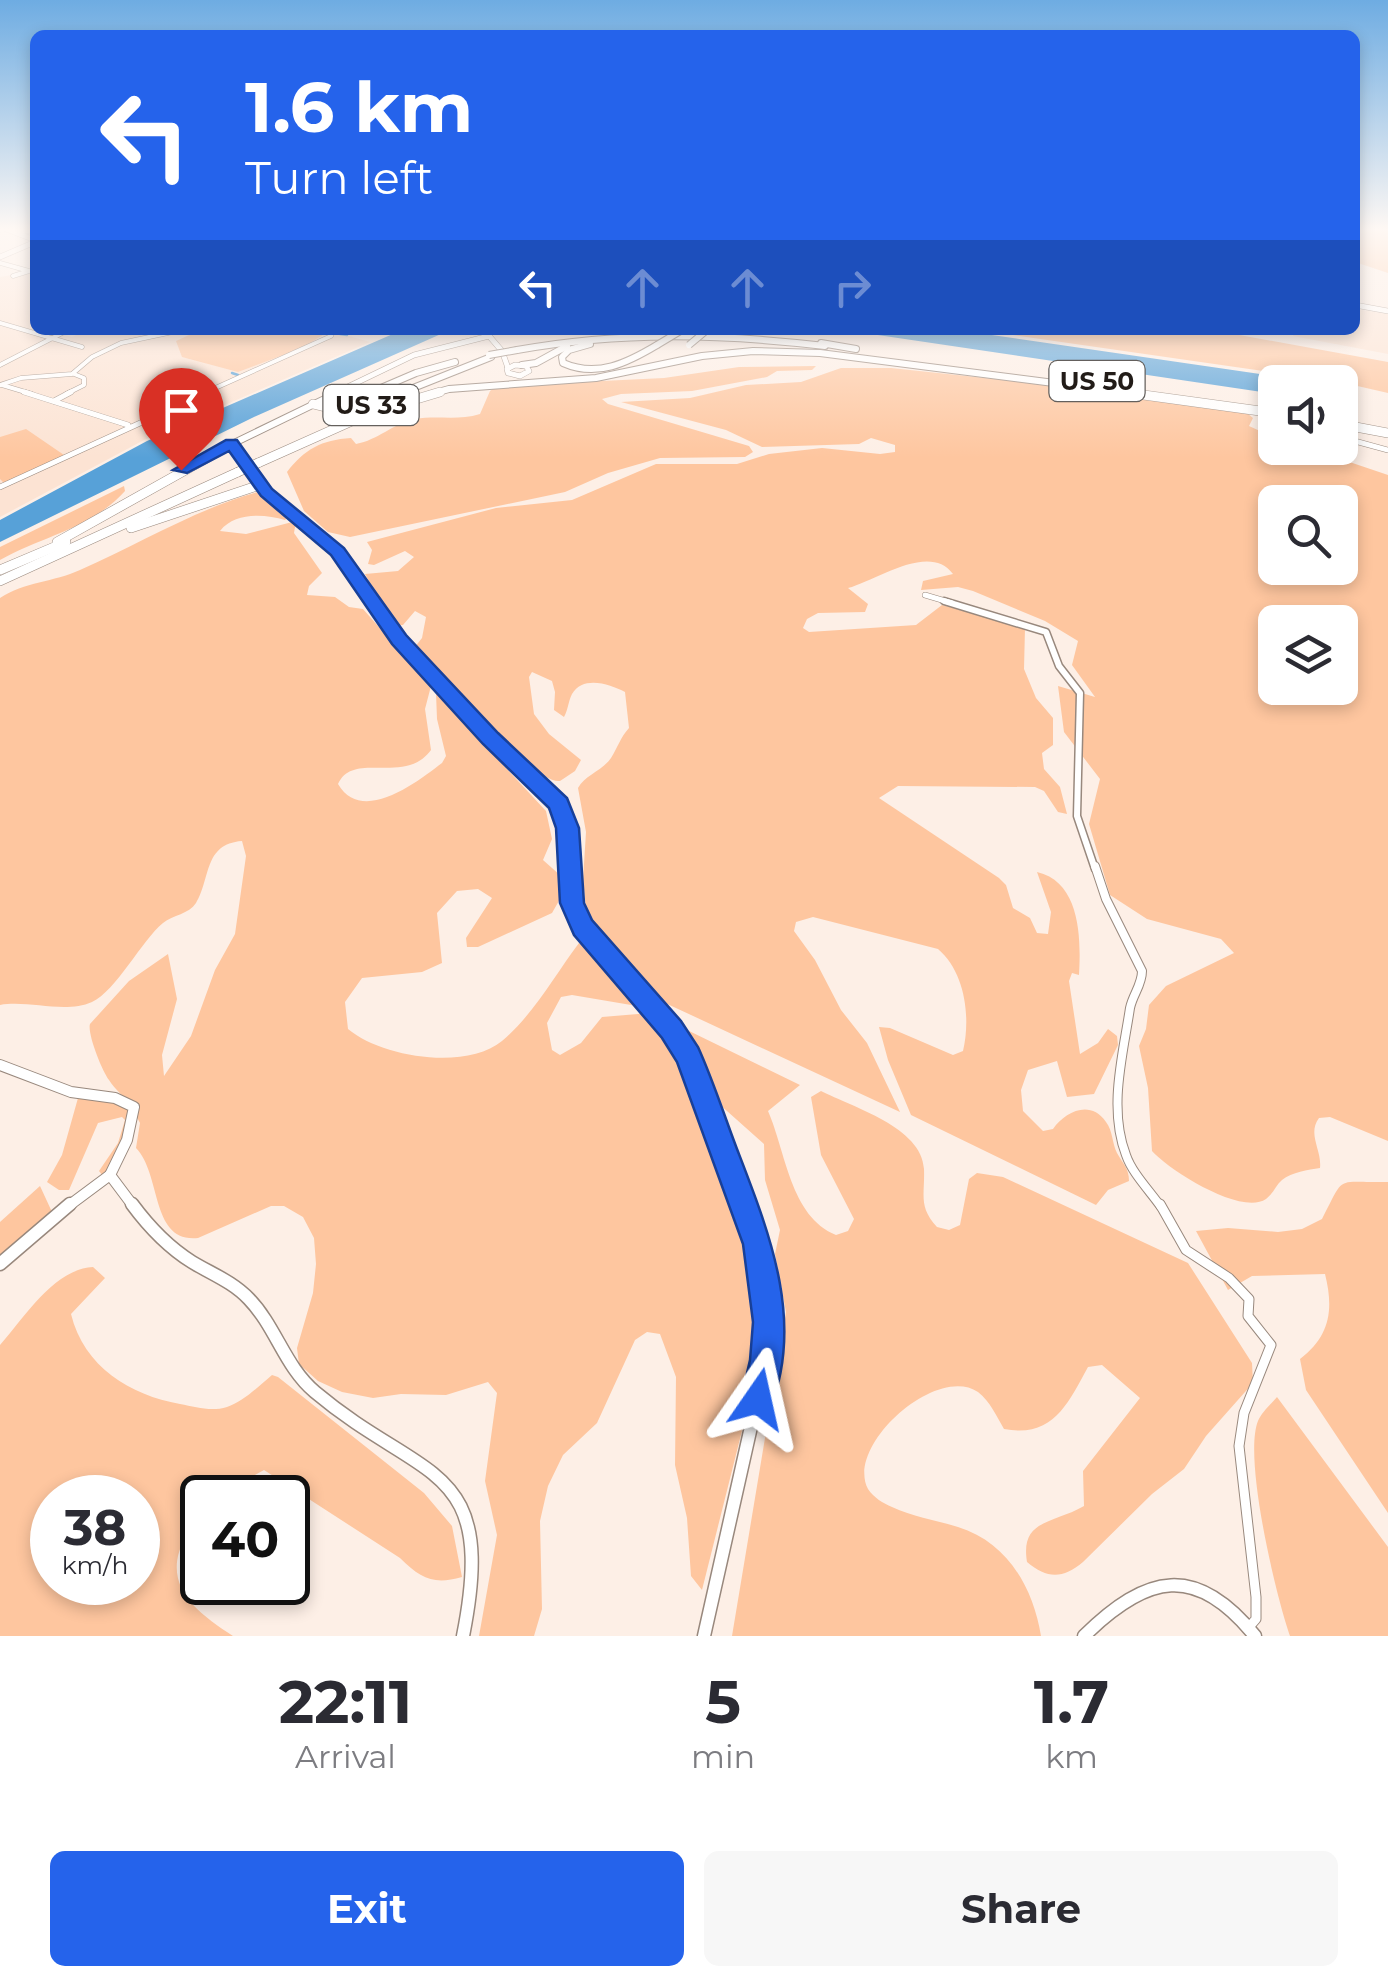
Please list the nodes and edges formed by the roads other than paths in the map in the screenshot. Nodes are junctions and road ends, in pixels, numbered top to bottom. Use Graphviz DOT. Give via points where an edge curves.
graph roads {
  1 [pos="1360,306"];
  2 [pos="1388,312"];
  3 [pos="0,323"];
  4 [pos="30,331"];
  5 [pos="46,335"];
  6 [pos="58,335"];
  7 [pos="159,335"];
  8 [pos="331,335"];
  9 [pos="480,335"];
  10 [pos="489,335"];
  11 [pos="612,335"];
  12 [pos="612,335"];
  13 [pos="674,335"];
  14 [pos="701,335"];
  15 [pos="723,335"];
  16 [pos="780,335"];
  17 [pos="54,337"];
  18 [pos="568,345"];
  19 [pos="82,347"];
  20 [pos="856,350"];
  21 [pos="502,352"];
  22 [pos="490,356"];
  23 [pos="0,365"];
  24 [pos="523,369"];
  25 [pos="627,372"];
  26 [pos="72,374"];
  27 [pos="605,376"];
  28 [pos="1041,379"];
  29 [pos="1,385"];
  30 [pos="53,402"];
  31 [pos="313,404"];
  32 [pos="1258,408"];
  33 [pos="1258,408"];
  34 [pos="1358,424"];
  35 [pos="129,426"];
  36 [pos="1388,430"];
  37 [pos="1358,442"];
  38 [pos="232,444"];
  39 [pos="1388,450"];
  40 [pos="256,460"];
  41 [pos="236,470"];
  42 [pos="260,485"];
  43 [pos="0,487"];
  44 [pos="52,557"];
  45 [pos="26,559"];
  46 [pos="0,570"];
  47 [pos="0,580"];
  48 [pos="925,596"];
  49 [pos="0,1066"];
  50 [pos="110,1176"];
  51 [pos="0,1264"];
  52 [pos="1252,1632"];
  53 [pos="463,1636"];
  54 [pos="704,1636"];
  55 [pos="1084,1636"];
  1 -- 2 [label="street"];
  3 -- 4 [label="street"];
  5 -- 17 [label="street"];
  6 -- 17 [label="street"];
  7 -- 26 [label="street" via="121,343"];
  8 -- 35 [label="street"];
  9 -- 31 [label="street" via="414,355"];
  10 -- 21 [label="street"];
  11 -- 18 [label="highway, US 50"];
  12 -- 24 [label="highway" via="572,344"];
  13 -- 18 [label="highway, bridge" via="621,365 589,370 563,364"];
  14 -- 25 [label="highway, US 33, bridge"];
  15 -- 20 [label="highway, US 50"];
  16 -- 20 [label="highway"];
  17 -- 19 [label="street"];
  17 -- 23 [label="street"];
  18 -- 22 [label="highway, US 33, bridge"];
  18 -- 24 [label="highway"];
  18 -- 28 [label="highway" via="726,339"];
  20 -- 32 [label="highway, US 50"];
  21 -- 24 [label="street"];
  21 -- 24 [label="street" via="508,374"];
  22 -- 31 [label="highway" via="424,370 331,409"];
  22 -- 40 [label="highway, US 33"];
  24 -- 27 [label="highway"];
  25 -- 27 [label="highway, US 33"];
  25 -- 28 [label="highway, US 50" via="702,356 785,351"];
  26 -- 29 [label="street"];
  26 -- 30 [label="street" via="84,378 84,385"];
  27 -- 40 [label="highway, US 33" via="424,395"];
  28 -- 33 [label="highway, US 50"];
  29 -- 30 [label="street"];
  30 -- 35 [label="street"];
  31 -- 38 [label="street"];
  34 -- 36 [label="highway"];
  35 -- 43 [label="street"];
  37 -- 39 [label="street"];
  38 -- 42 [label="street"];
  38 -- 45 [label="highway"];
  40 -- 41 [label="highway, US 33, bridge"];
  41 -- 44 [label="highway, US 33"];
  41 -- 45 [label="highway, US 33"];
  42 -- 44 [label="highway"];
  42 -- 54 [label="street" via="338,551 399,640 559,804 568,828 568,883 583,927 672,1030 705,1094 758,1244 769,1322"];
  44 -- 47 [label="highway, US 33"];
  45 -- 46 [label="highway, US 33"];
  48 -- 52 [label="street" via="1046,632 1059,666 1080,693 1077,816 1142,971 1118,1084 1126,1157 1186,1250 1248,1299 1248,1316 1271,1346 1244,1413 1239,1446 1256,1598"];
  49 -- 50 [label="street" via="134,1107 128,1140"];
  50 -- 51 [label="street"];
  50 -- 53 [label="street" via="164,1241 257,1309 291,1368 312,1390 451,1492 464,1510 473,1545"];
  52 -- 55 [label="street" via="1223,1603 1175,1582 1129,1595"];
}
